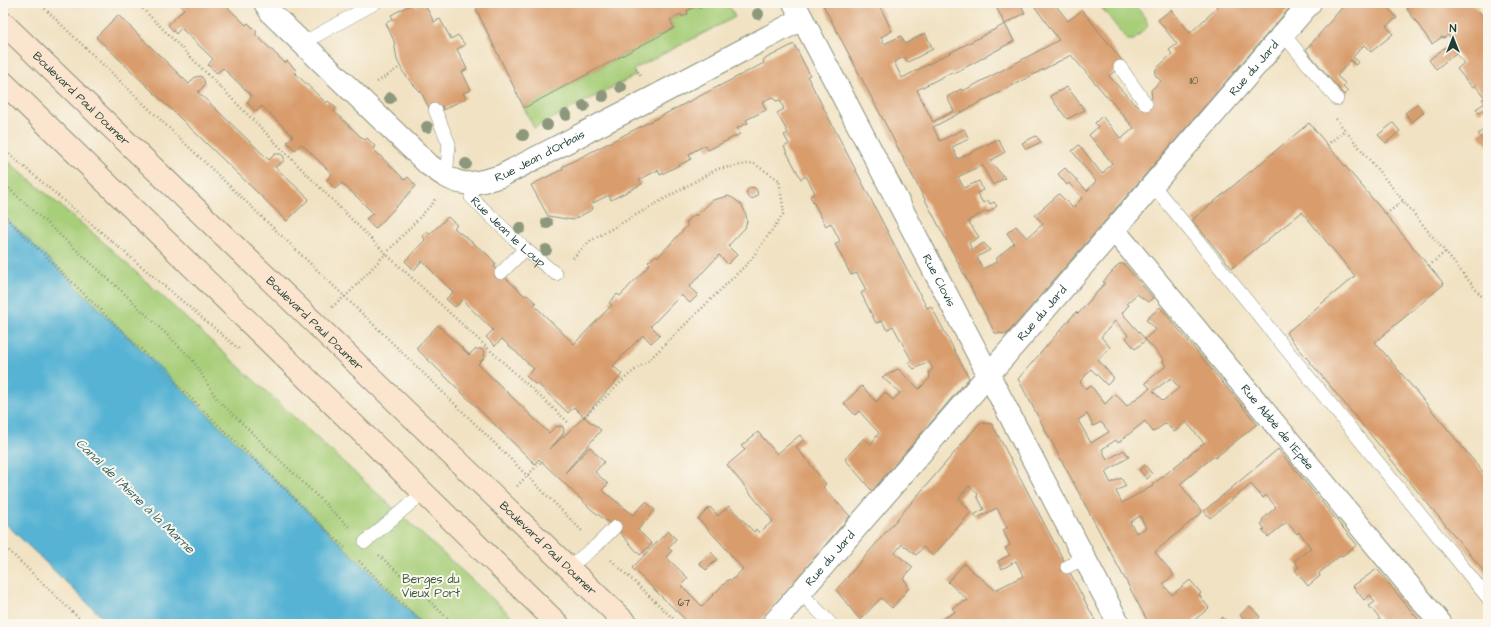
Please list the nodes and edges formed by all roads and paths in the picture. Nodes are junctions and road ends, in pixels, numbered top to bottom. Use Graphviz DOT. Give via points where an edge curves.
graph roads {
  1 [pos="39,3"];
  2 [pos="138,3"];
  3 [pos="265,3"];
  4 [pos="375,3"];
  5 [pos="1310,3"];
  6 [pos="798,11"];
  7 [pos="3,23"];
  8 [pos="1283,34"];
  9 [pos="303,43"];
  10 [pos="1120,67"];
  11 [pos="3,82"];
  12 [pos="1337,99"];
  13 [pos="1146,104"];
  14 [pos="435,110"];
  15 [pos="1335,118"];
  16 [pos="1345,130"];
  17 [pos="1327,144"];
  18 [pos="3,149"];
  19 [pos="446,177"];
  20 [pos="3,183"];
  21 [pos="473,183"];
  22 [pos="1153,185"];
  23 [pos="1403,201"];
  24 [pos="433,203"];
  25 [pos="1386,214"];
  26 [pos="3,215"];
  27 [pos="1114,230"];
  28 [pos="525,249"];
  29 [pos="1445,252"];
  30 [pos="386,254"];
  31 [pos="573,258"];
  32 [pos="1429,266"];
  33 [pos="501,273"];
  34 [pos="556,274"];
  35 [pos="349,294"];
  36 [pos="1488,304"];
  37 [pos="244,353"];
  38 [pos="989,376"];
  39 [pos="584,417"];
  40 [pos="570,424"];
  41 [pos="541,462"];
  42 [pos="528,476"];
  43 [pos="424,492"];
  44 [pos="501,502"];
  45 [pos="616,527"];
  46 [pos="365,542"];
  47 [pos="3,545"];
  48 [pos="596,546"];
  49 [pos="350,552"];
  50 [pos="355,558"];
  51 [pos="569,567"];
  52 [pos="801,593"];
  53 [pos="1488,598"];
  54 [pos="85,624"];
  55 [pos="424,624"];
  56 [pos="454,624"];
  57 [pos="558,624"];
  58 [pos="627,624"];
  59 [pos="679,624"];
  60 [pos="773,624"];
  61 [pos="831,624"];
  62 [pos="1119,624"];
  63 [pos="1441,624"];
  1 -- 42 [label="path"];
  2 -- 30 [label="path"];
  3 -- 9 [label="street, Rue Jean d'Orbais" via="272,14"];
  4 -- 9 [label="lane"];
  5 -- 8 [label="street, Rue du Jard"];
  6 -- 21 [label="street, Rue Jean d'Orbais" via="652,98 501,176"];
  6 -- 38 [label="street, Rue Clovis"];
  7 -- 44 [label="main road, Boulevard Paul Doumer"];
  8 -- 12 [label="lane, Rue du Jard"];
  8 -- 22 [label="street, Rue du Jard" via="1185,139"];
  9 -- 19 [label="street, Rue Jean d'Orbais" via="429,165"];
  10 -- 13 [label="lane"];
  11 -- 43 [label="main road"];
  14 -- 19 [label="lane" via="449,144"];
  15 -- 16 [label="path"];
  16 -- 17 [label="path"];
  16 -- 23 [label="path"];
  18 -- 37 [label="path"];
  19 -- 21 [label="street, Rue Jean d'Orbais" via="458,183"];
  20 -- 46 [label="path" via="192,359 216,399"];
  21 -- 28 [label="lane, Rue Jean le Loup" via="471,198"];
  22 -- 27 [label="street, Rue du Jard"];
  22 -- 53 [label="lane"];
  23 -- 25 [label="path"];
  23 -- 29 [label="path"];
  24 -- 30 [label="path"];
  26 -- 49 [label="path"];
  27 -- 38 [label="street, Rue du Jard"];
  27 -- 63 [label="street, Rue Abbé de l'Epée"];
  28 -- 33 [label="lane"];
  28 -- 34 [label="lane, Rue Jean le Loup"];
  29 -- 32 [label="path"];
  29 -- 36 [label="path"];
  30 -- 35 [label="path"];
  30 -- 40 [label="path"];
  31 -- 39 [label="path" via="590,241 717,169 753,163 779,180 784,213 750,261 649,360 631,373"];
  38 -- 52 [label="street, Rue du Jard"];
  38 -- 62 [label="street, Rue Clovis" via="1076,562"];
  41 -- 42 [label="path"];
  42 -- 44 [label="path"];
  42 -- 48 [label="path"];
  43 -- 46 [label="lane"];
  43 -- 57 [label="main road"];
  44 -- 51 [label="main road, Boulevard Paul Doumer"];
  45 -- 48 [label="lane"];
  46 -- 56 [label="path"];
  47 -- 54 [label="path"];
  48 -- 51 [label="lane"];
  48 -- 59 [label="path"];
  50 -- 55 [label="path"];
  51 -- 58 [label="main road, Boulevard Paul Doumer"];
  52 -- 60 [label="street, Rue du Jard"];
  52 -- 61 [label="lane, Rue du Jard"];
}
